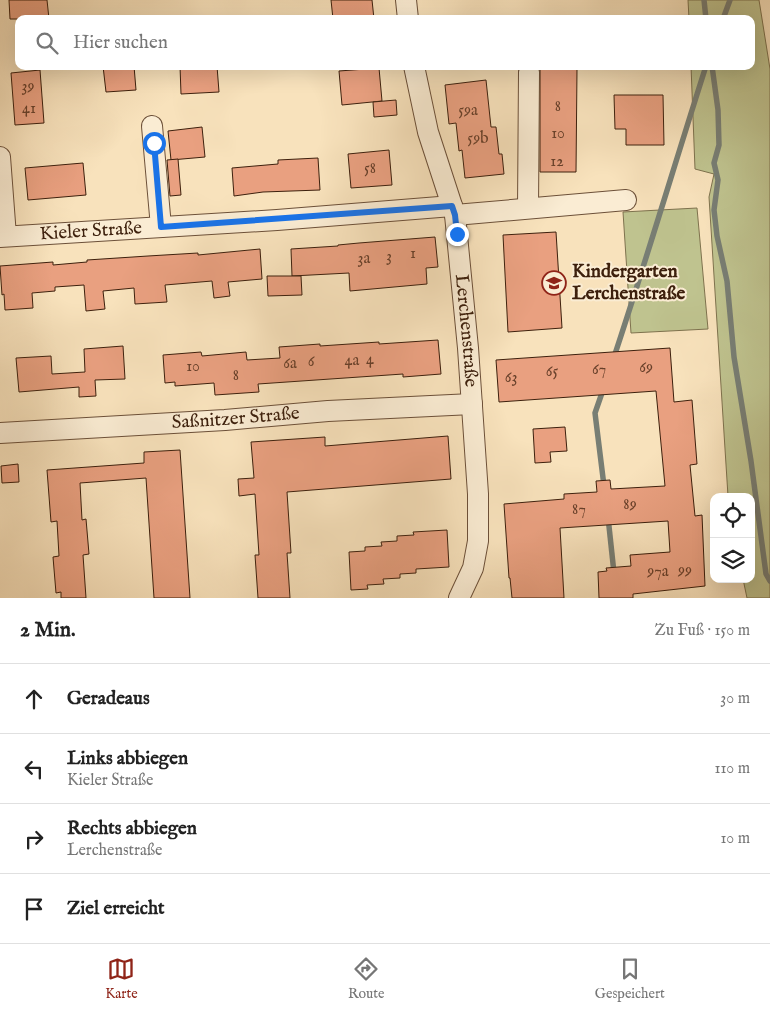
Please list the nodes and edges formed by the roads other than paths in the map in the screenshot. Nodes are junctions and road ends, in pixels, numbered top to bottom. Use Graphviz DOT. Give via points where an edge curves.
graph roads {
  1 [pos="406,0"];
  2 [pos="408,15"];
  3 [pos="415,70"];
  4 [pos="529,72"];
  5 [pos="152,126"];
  6 [pos="0,157"];
  7 [pos="626,200"];
  8 [pos="528,208"];
  9 [pos="454,211"];
  10 [pos="161,227"];
  11 [pos="3,237"];
  12 [pos="472,404"];
  13 [pos="0,433"];
  14 [pos="460,598"];
  1 -- 2 [label="street"];
  3 -- 9 [label="street, Lerchenstraße" via="428,132"];
  4 -- 8 [label="street"];
  5 -- 10 [label="street"];
  6 -- 11 [label="street"];
  7 -- 8 [label="street, Kieler Straße"];
  8 -- 9 [label="street, Kieler Straße"];
  9 -- 10 [label="street, Kieler Straße"];
  9 -- 12 [label="street, Lerchenstraße"];
  10 -- 11 [label="street, Kieler Straße"];
  12 -- 13 [label="street, Saßnitzer Straße"];
  12 -- 14 [label="street, Lerchenstraße" via="478,541 473,568"];
}
